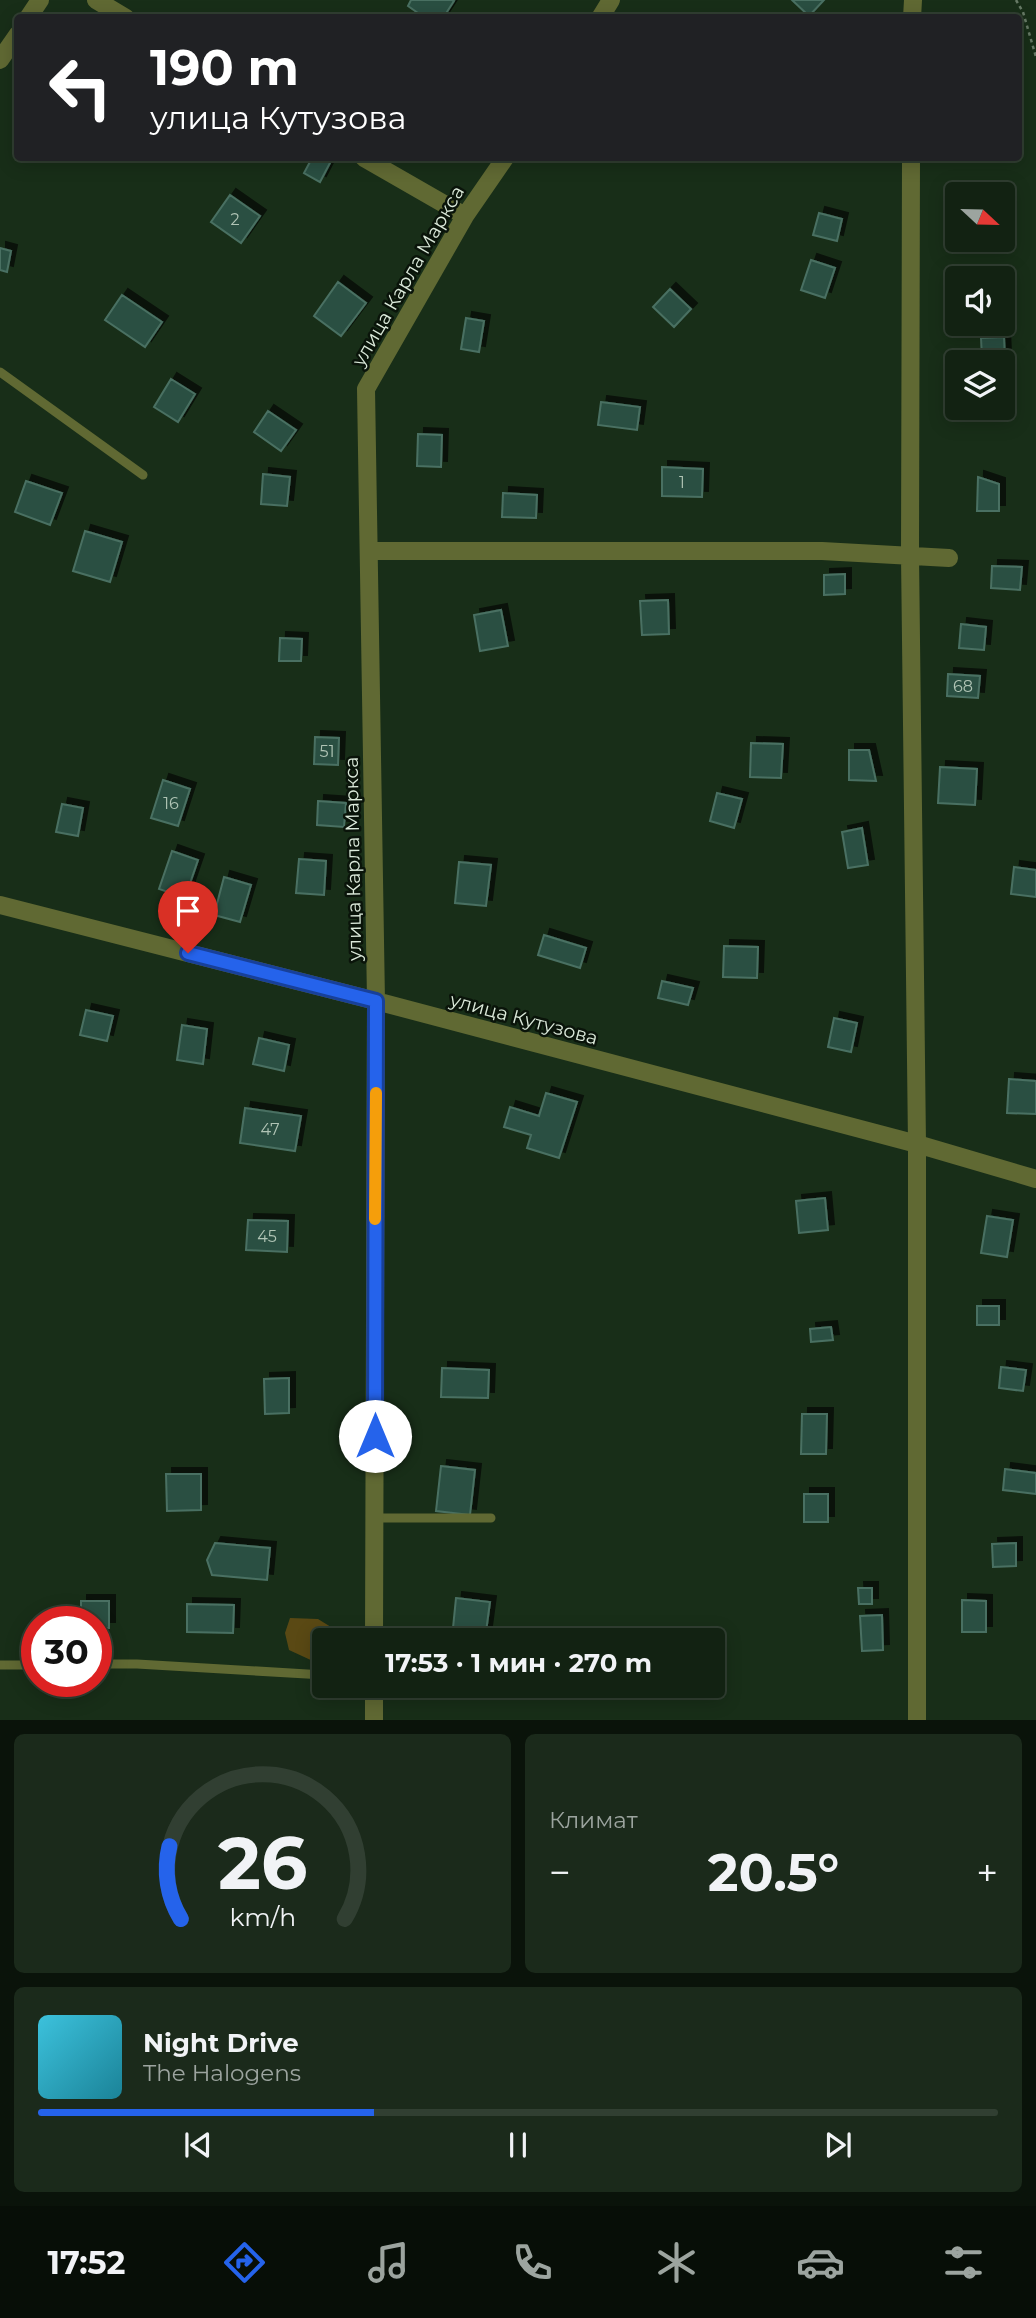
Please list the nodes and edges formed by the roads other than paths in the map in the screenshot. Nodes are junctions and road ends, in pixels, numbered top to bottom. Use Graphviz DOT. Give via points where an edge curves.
graph roads {
  1 [pos="96,0"];
  2 [pos="119,14"];
  3 [pos="14,40"];
  4 [pos="0,60"];
  5 [pos="369,161"];
  6 [pos="503,161"];
  7 [pos="911,161"];
  8 [pos="465,216"];
  9 [pos="0,372"];
  10 [pos="143,475"];
  11 [pos="369,551"];
  12 [pos="910,556"];
  13 [pos="949,558"];
  14 [pos="0,905"];
  15 [pos="376,1001"];
  16 [pos="916,1144"];
  17 [pos="1036,1179"];
  18 [pos="374,1518"];
  19 [pos="491,1518"];
  20 [pos="374,1628"];
  21 [pos="112,1664"];
  22 [pos="0,1665"];
  23 [pos="21,1665"];
  24 [pos="312,1674"];
  25 [pos="374,1698"];
  26 [pos="374,1720"];
  27 [pos="917,1720"];
  1 -- 2 [label="street"];
  3 -- 4 [label="street"];
  5 -- 8 [label="street"];
  6 -- 8 [label="street, улица Карла Маркса"];
  7 -- 12 [label="street"];
  8 -- 11 [label="street, улица Карла Маркса" via="366,390"];
  9 -- 10 [label="lane"];
  11 -- 12 [label="street" via="822,551"];
  11 -- 15 [label="street, улица Карла Маркса"];
  12 -- 13 [label="street"];
  12 -- 16 [label="street"];
  14 -- 15 [label="street, улица Кутузова"];
  15 -- 16 [label="street, улица Кутузова"];
  15 -- 18 [label="street, улица Карла Маркса"];
  16 -- 17 [label="street, улица Кутузова"];
  16 -- 27 [label="street"];
  18 -- 19 [label="lane"];
  18 -- 20 [label="street, улица Карла Маркса"];
  21 -- 24 [label="lane"];
  22 -- 23 [label="lane"];
  25 -- 26 [label="street"];
}
